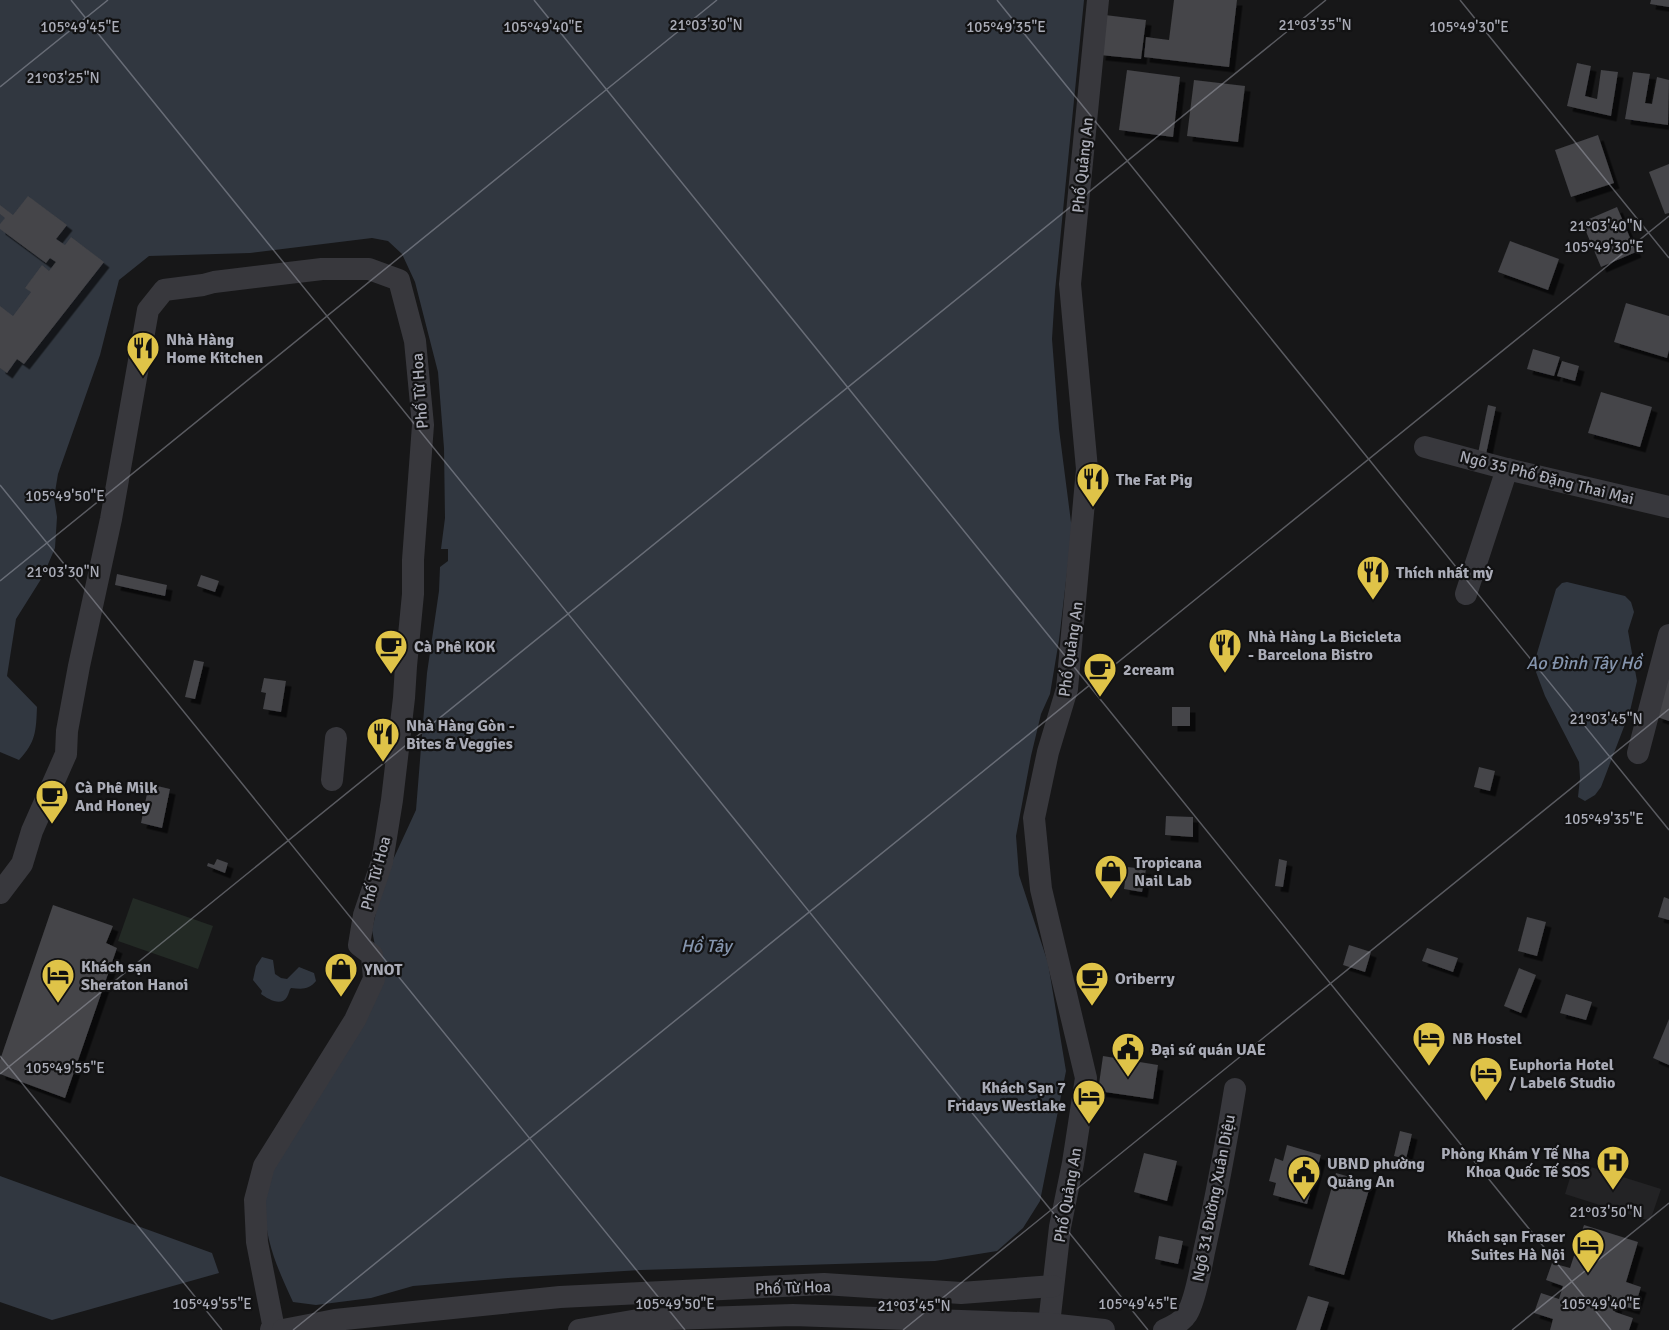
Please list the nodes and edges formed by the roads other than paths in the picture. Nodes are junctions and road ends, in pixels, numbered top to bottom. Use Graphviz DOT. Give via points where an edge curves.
graph roads {
  1 [pos="1098,0"];
  2 [pos="1425,447"];
  3 [pos="1507,470"];
  4 [pos="1669,507"];
  5 [pos="1466,594"];
  6 [pos="1669,635"];
  7 [pos="336,738"];
  8 [pos="1638,753"];
  9 [pos="332,780"];
  10 [pos="0,892"];
  11 [pos="1235,1089"];
  12 [pos="1053,1286"];
  13 [pos="1049,1323"];
  14 [pos="271,1330"];
  15 [pos="283,1330"];
  16 [pos="579,1330"];
  17 [pos="1104,1330"];
  18 [pos="1164,1330"];
  1 -- 12 [label="street, Phố Quảng An" via="1070,284 1087,469 1079,572 1067,688 1034,818 1041,889 1086,1078"];
  2 -- 3 [label="street, Ngõ 35 Phố Đặng Thai Mai"];
  3 -- 4 [label="street, Ngõ 35 Phố Đặng Thai Mai"];
  3 -- 5 [label="street"];
  6 -- 8 [label="street"];
  7 -- 9 [label="street"];
  10 -- 14 [label="street, Phố Từ Hoa" via="22,864 66,754 79,666 111,519 148,310 164,290 214,282 333,269 369,269 399,280 415,341 423,425 414,594 398,755 382,862 364,915 359,945 372,955 374,979 355,1020 264,1166 255,1200 257,1242"];
  11 -- 18 [label="street, Ngõ 31 Đường Xuân Diệu" via="1190,1308 1178,1323"];
  12 -- 13 [label="street, Phố Quảng An"];
  12 -- 15 [label="street, Phố Từ Hoa" via="961,1293 824,1284 560,1297 335,1320"];
  13 -- 16 [label="street" via="793,1315 638,1320"];
  13 -- 17 [label="street"];
}
